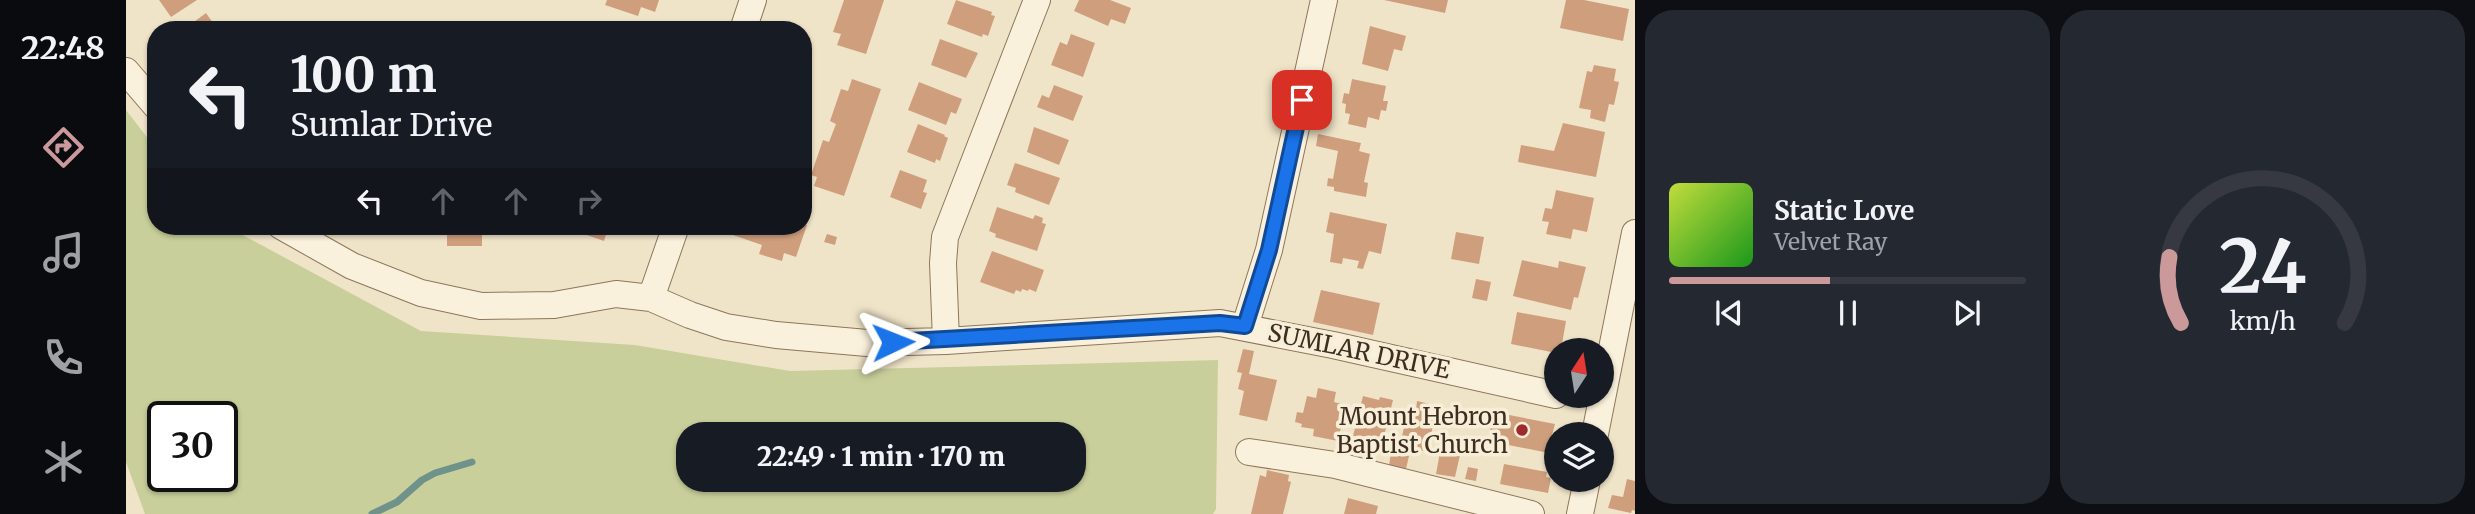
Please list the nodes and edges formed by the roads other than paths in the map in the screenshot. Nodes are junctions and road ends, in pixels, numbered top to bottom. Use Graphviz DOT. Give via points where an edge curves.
graph roads {
  1 [pos="753,0"];
  2 [pos="1037,0"];
  3 [pos="1324,0"];
  4 [pos="746,21"];
  5 [pos="126,71"];
  6 [pos="147,96"];
  7 [pos="1635,233"];
  8 [pos="297,235"];
  9 [pos="673,235"];
  10 [pos="1631,283"];
  11 [pos="651,298"];
  12 [pos="1245,326"];
  13 [pos="946,341"];
  14 [pos="1614,350"];
  15 [pos="1544,392"];
  16 [pos="1249,452"];
  17 [pos="1585,492"];
  18 [pos="1531,514"];
  19 [pos="1580,514"];
  1 -- 4 [label="street"];
  2 -- 13 [label="street" via="946,237"];
  3 -- 12 [label="street, SUMLAR DRIVE" via="1269,250"];
  5 -- 6 [label="street"];
  7 -- 10 [label="street"];
  8 -- 11 [label="street" via="352,266 421,293 481,306 554,305 616,294"];
  9 -- 11 [label="street"];
  10 -- 14 [label="street"];
  11 -- 13 [label="street" via="726,327 776,335 867,343"];
  12 -- 13 [label="street" via="1220,323"];
  12 -- 15 [label="street, SUMLAR DRIVE"];
  16 -- 18 [label="street" via="1335,465"];
  17 -- 19 [label="street"];
}
